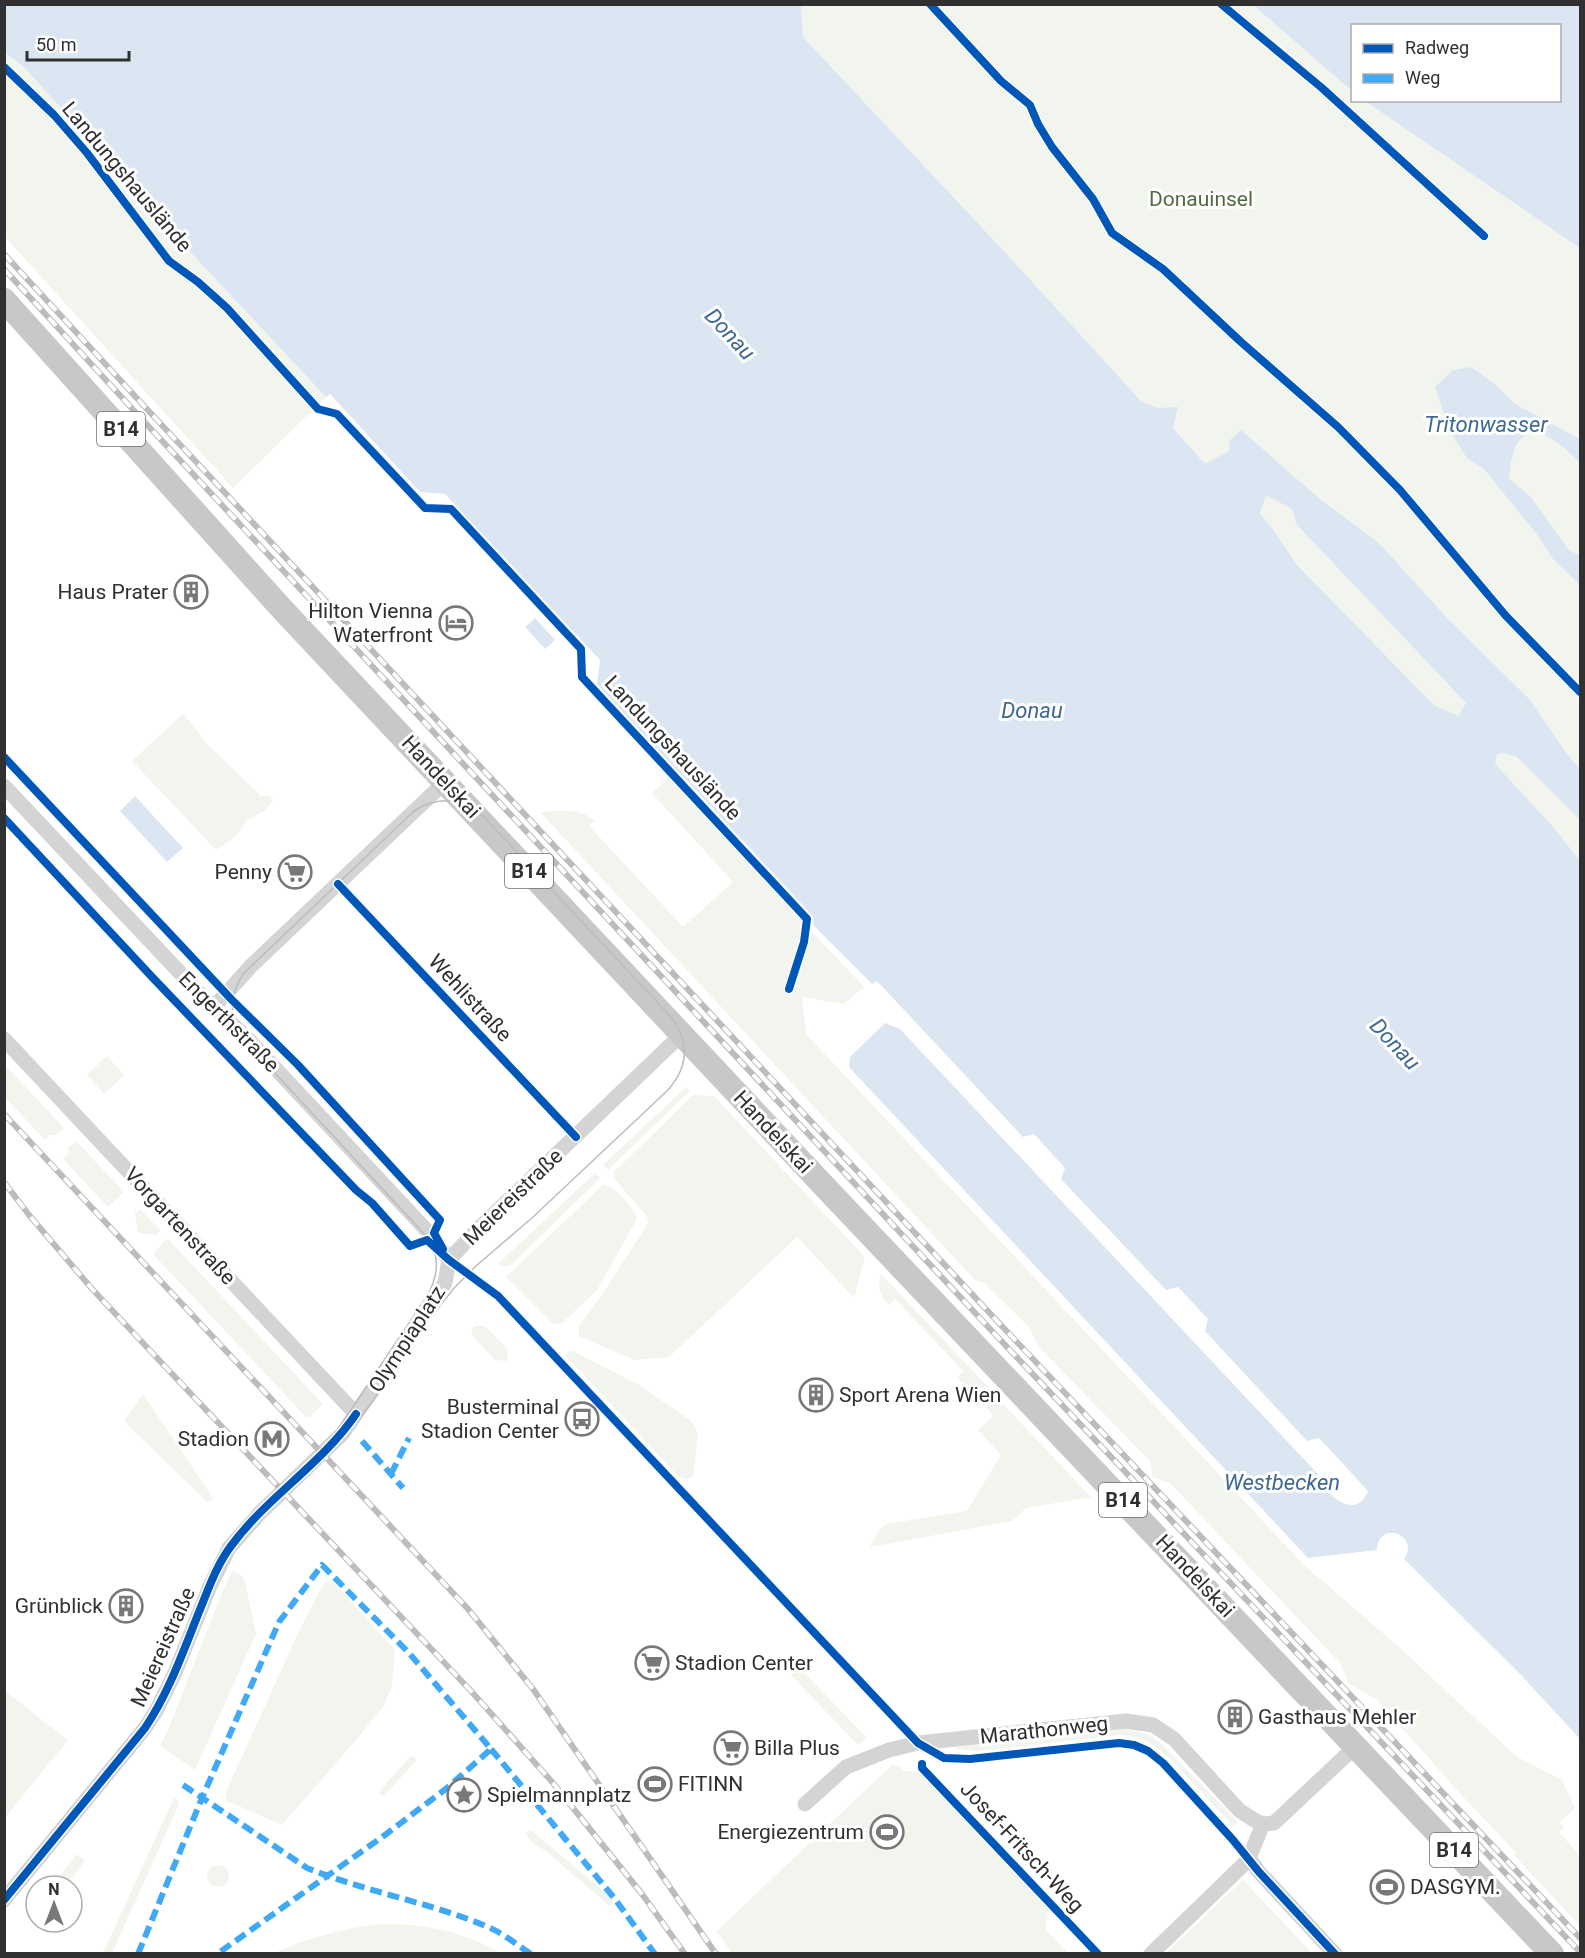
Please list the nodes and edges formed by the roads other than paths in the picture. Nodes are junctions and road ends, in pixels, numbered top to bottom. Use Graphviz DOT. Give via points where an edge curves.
graph roads {
  1 [pos="4,300"];
  2 [pos="446,781"];
  3 [pos="4,786"];
  4 [pos="214,1007"];
  5 [pos="682,1034"];
  6 [pos="4,1039"];
  7 [pos="449,1260"];
  8 [pos="357,1414"];
  9 [pos="1355,1747"];
  10 [pos="805,1804"];
  11 [pos="1263,1824"];
  12 [pos="1249,1858"];
  13 [pos="4,1900"];
  14 [pos="1151,1953"];
  15 [pos="1335,1953"];
  16 [pos="1552,1953"];
  1 -- 2 [label="main road, Handelskai / B14" via="282,609"];
  2 -- 4 [label="street" via="251,966"];
  2 -- 5 [label="main road, Handelskai / B14"];
  3 -- 4 [label="street, Engerthstraße"];
  4 -- 7 [label="street, Engerthstraße" via="431,1235"];
  5 -- 7 [label="street, Meiereistraße"];
  5 -- 9 [label="main road, Handelskai / B14"];
  6 -- 8 [label="street, Vorgartenstraße"];
  7 -- 8 [label="street, Olympiaplatz" via="445,1283"];
  8 -- 13 [label="street, Meiereistraße" via="343,1433 260,1512 229,1548 156,1711"];
  9 -- 11 [label="street" via="1283,1816 1274,1823"];
  9 -- 16 [label="main road, Handelskai / B14"];
  10 -- 11 [label="street, Marathonweg" via="846,1767 918,1743 1126,1721 1154,1725 1174,1739 1239,1810"];
  11 -- 12 [label="street"];
  12 -- 14 [label="street"];
  12 -- 15 [label="street"];
}
